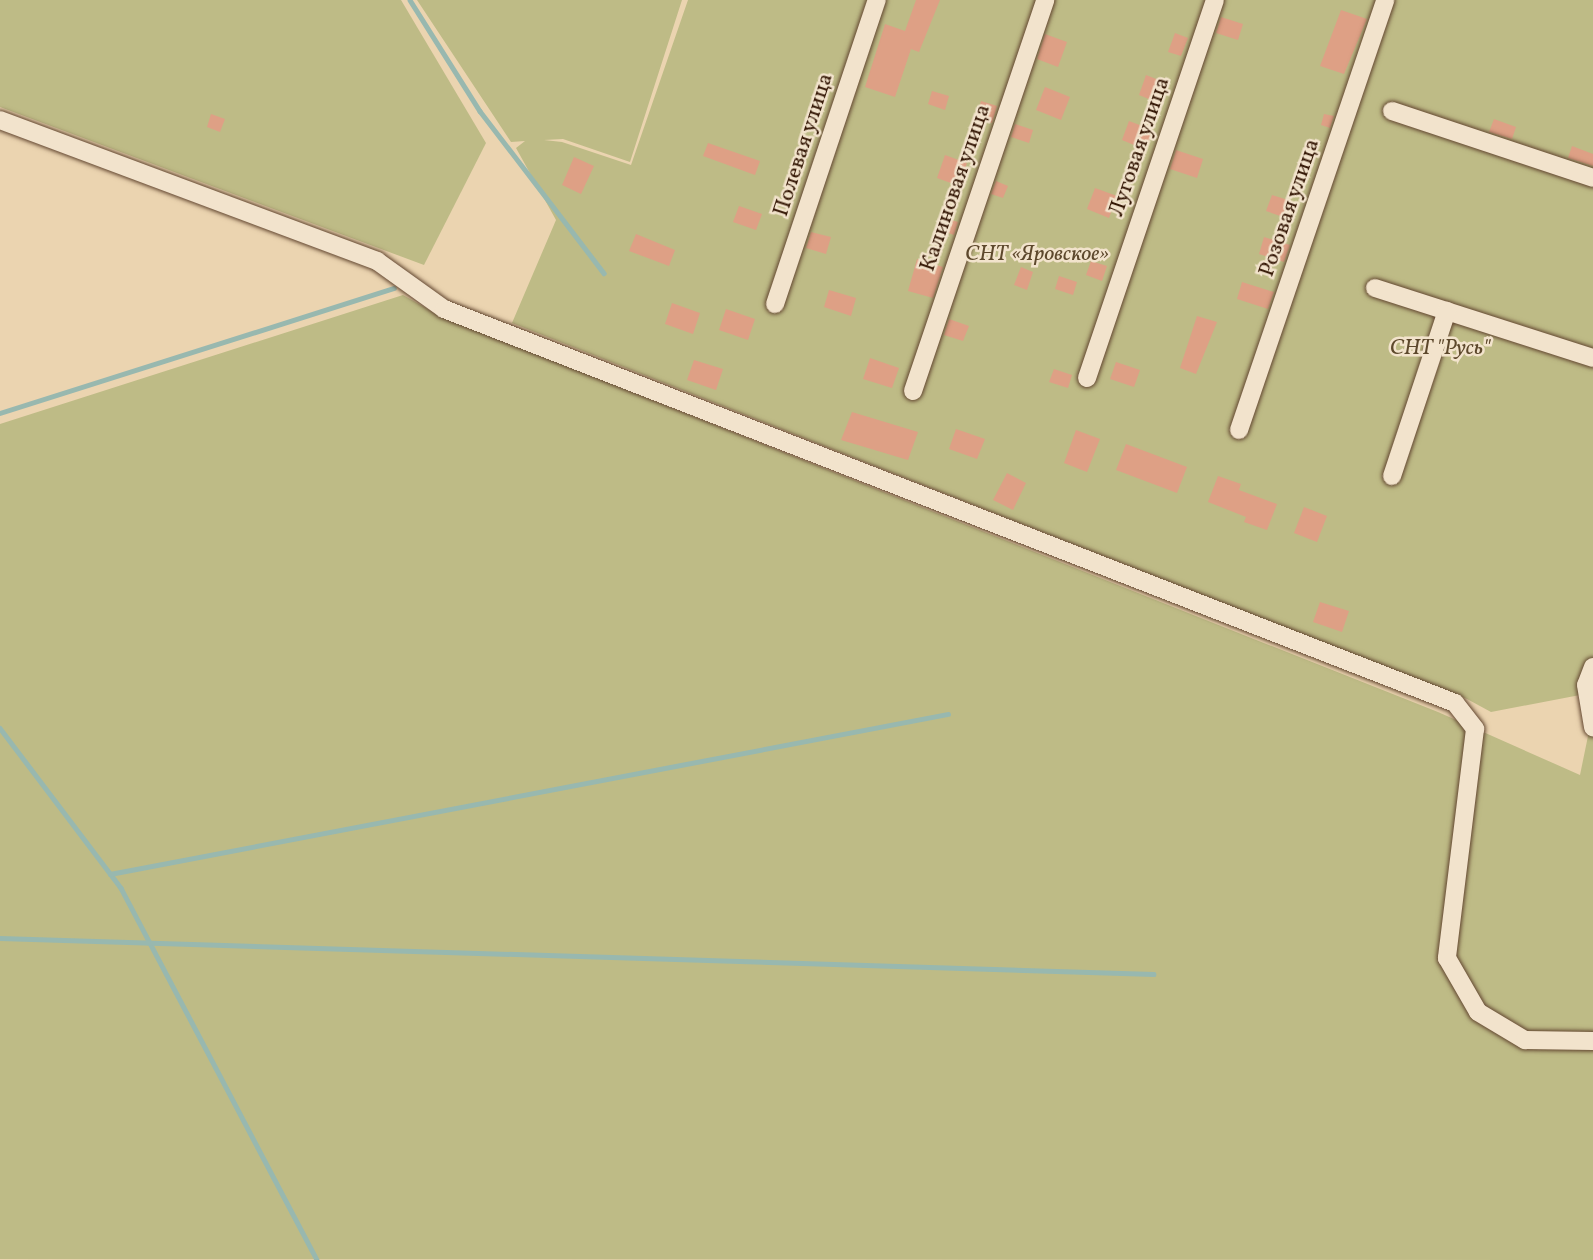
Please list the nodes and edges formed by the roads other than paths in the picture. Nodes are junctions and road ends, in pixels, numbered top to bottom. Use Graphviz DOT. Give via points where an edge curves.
graph roads {
  1 [pos="877,0"];
  2 [pos="1045,0"];
  3 [pos="1215,0"];
  4 [pos="1385,0"];
  5 [pos="1392,111"];
  6 [pos="0,120"];
  7 [pos="1593,178"];
  8 [pos="1375,288"];
  9 [pos="775,304"];
  10 [pos="1447,312"];
  11 [pos="1593,357"];
  12 [pos="1087,378"];
  13 [pos="913,391"];
  14 [pos="1239,430"];
  15 [pos="1392,476"];
  16 [pos="1593,667"];
  17 [pos="1593,727"];
  18 [pos="1593,1041"];
  1 -- 9 [label="street, Полевая улица"];
  2 -- 13 [label="street, Калиновая улица"];
  3 -- 12 [label="street, Луговая улица"];
  4 -- 14 [label="street, Розовая улица"];
  5 -- 7 [label="street"];
  6 -- 18 [label="street" via="377,261 444,309 1455,703 1475,729 1447,958 1478,1012 1525,1040"];
  8 -- 10 [label="street"];
  10 -- 11 [label="street"];
  10 -- 15 [label="street"];
  16 -- 17 [label="street" via="1586,685"];
}
